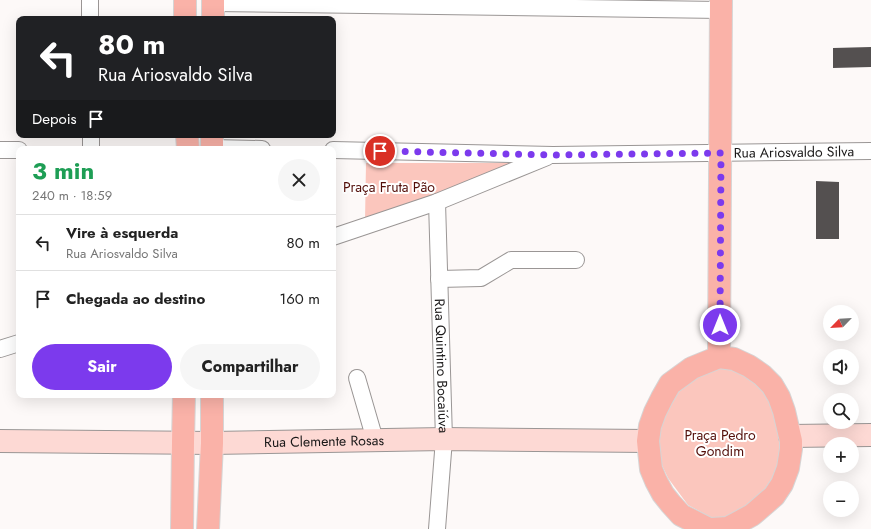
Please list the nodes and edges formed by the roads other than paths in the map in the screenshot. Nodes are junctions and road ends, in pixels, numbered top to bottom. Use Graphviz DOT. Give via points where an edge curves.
graph roads {
  1 [pos="90,0"];
  2 [pos="185,0"];
  3 [pos="721,5"];
  4 [pos="213,7"];
  5 [pos="90,16"];
  6 [pos="185,16"];
  7 [pos="212,144"];
  8 [pos="232,146"];
  9 [pos="0,150"];
  10 [pos="16,150"];
  11 [pos="336,150"];
  12 [pos="871,151"];
  13 [pos="721,153"];
  14 [pos="553,155"];
  15 [pos="437,202"];
  16 [pos="336,236"];
  17 [pos="576,260"];
  18 [pos="439,279"];
  19 [pos="16,344"];
  20 [pos="0,349"];
  21 [pos="720,357"];
  22 [pos="357,378"];
  23 [pos="184,398"];
  24 [pos="212,398"];
  25 [pos="871,435"];
  26 [pos="444,439"];
  27 [pos="375,440"];
  28 [pos="0,441"];
  29 [pos="648,441"];
  30 [pos="183,442"];
  31 [pos="212,442"];
  32 [pos="790,442"];
  33 [pos="823,448"];
  34 [pos="859,449"];
  35 [pos="871,450"];
  36 [pos="182,529"];
  37 [pos="208,529"];
  38 [pos="438,529"];
  39 [pos="719,529"];
  1 -- 5 [label="street"];
  2 -- 6 [label="main road"];
  3 -- 4 [label="street"];
  3 -- 13 [label="main road"];
  7 -- 8 [label="street"];
  9 -- 10 [label="street"];
  11 -- 14 [label="street, Rua Ariosvaldo Silva"];
  12 -- 13 [label="street, Rua Ariosvaldo Silva"];
  13 -- 14 [label="street, Rua Ariosvaldo Silva"];
  13 -- 21 [label="main road"];
  14 -- 15 [label="street"];
  15 -- 16 [label="street"];
  15 -- 18 [label="street, Rua Quintino Bocaiúva"];
  17 -- 18 [label="street" via="511,260 481,278"];
  18 -- 26 [label="street, Rua Quintino Bocaiúva"];
  19 -- 20 [label="street"];
  21 -- 29 [label="main road" via="692,368 670,384 655,412"];
  21 -- 32 [label="main road" via="734,359 749,366 772,385 784,411"];
  22 -- 27 [label="street"];
  23 -- 30 [label="main road"];
  24 -- 31 [label="main road"];
  25 -- 32 [label="main road"];
  26 -- 27 [label="main road, Rua Clemente Rosas"];
  26 -- 29 [label="main road, Rua Clemente Rosas"];
  26 -- 38 [label="street, Rua Quintino Bocaiúva"];
  27 -- 31 [label="main road, Rua Clemente Rosas"];
  28 -- 30 [label="main road, Rua Clemente Rosas"];
  29 -- 39 [label="main road" via="656,481 671,504 682,515"];
  30 -- 31 [label="main road, Rua Clemente Rosas"];
  30 -- 36 [label="main road"];
  31 -- 37 [label="main road"];
  32 -- 33 [label="main road"];
  32 -- 39 [label="main road" via="788,468 774,496 752,515"];
  34 -- 35 [label="main road"];
}
